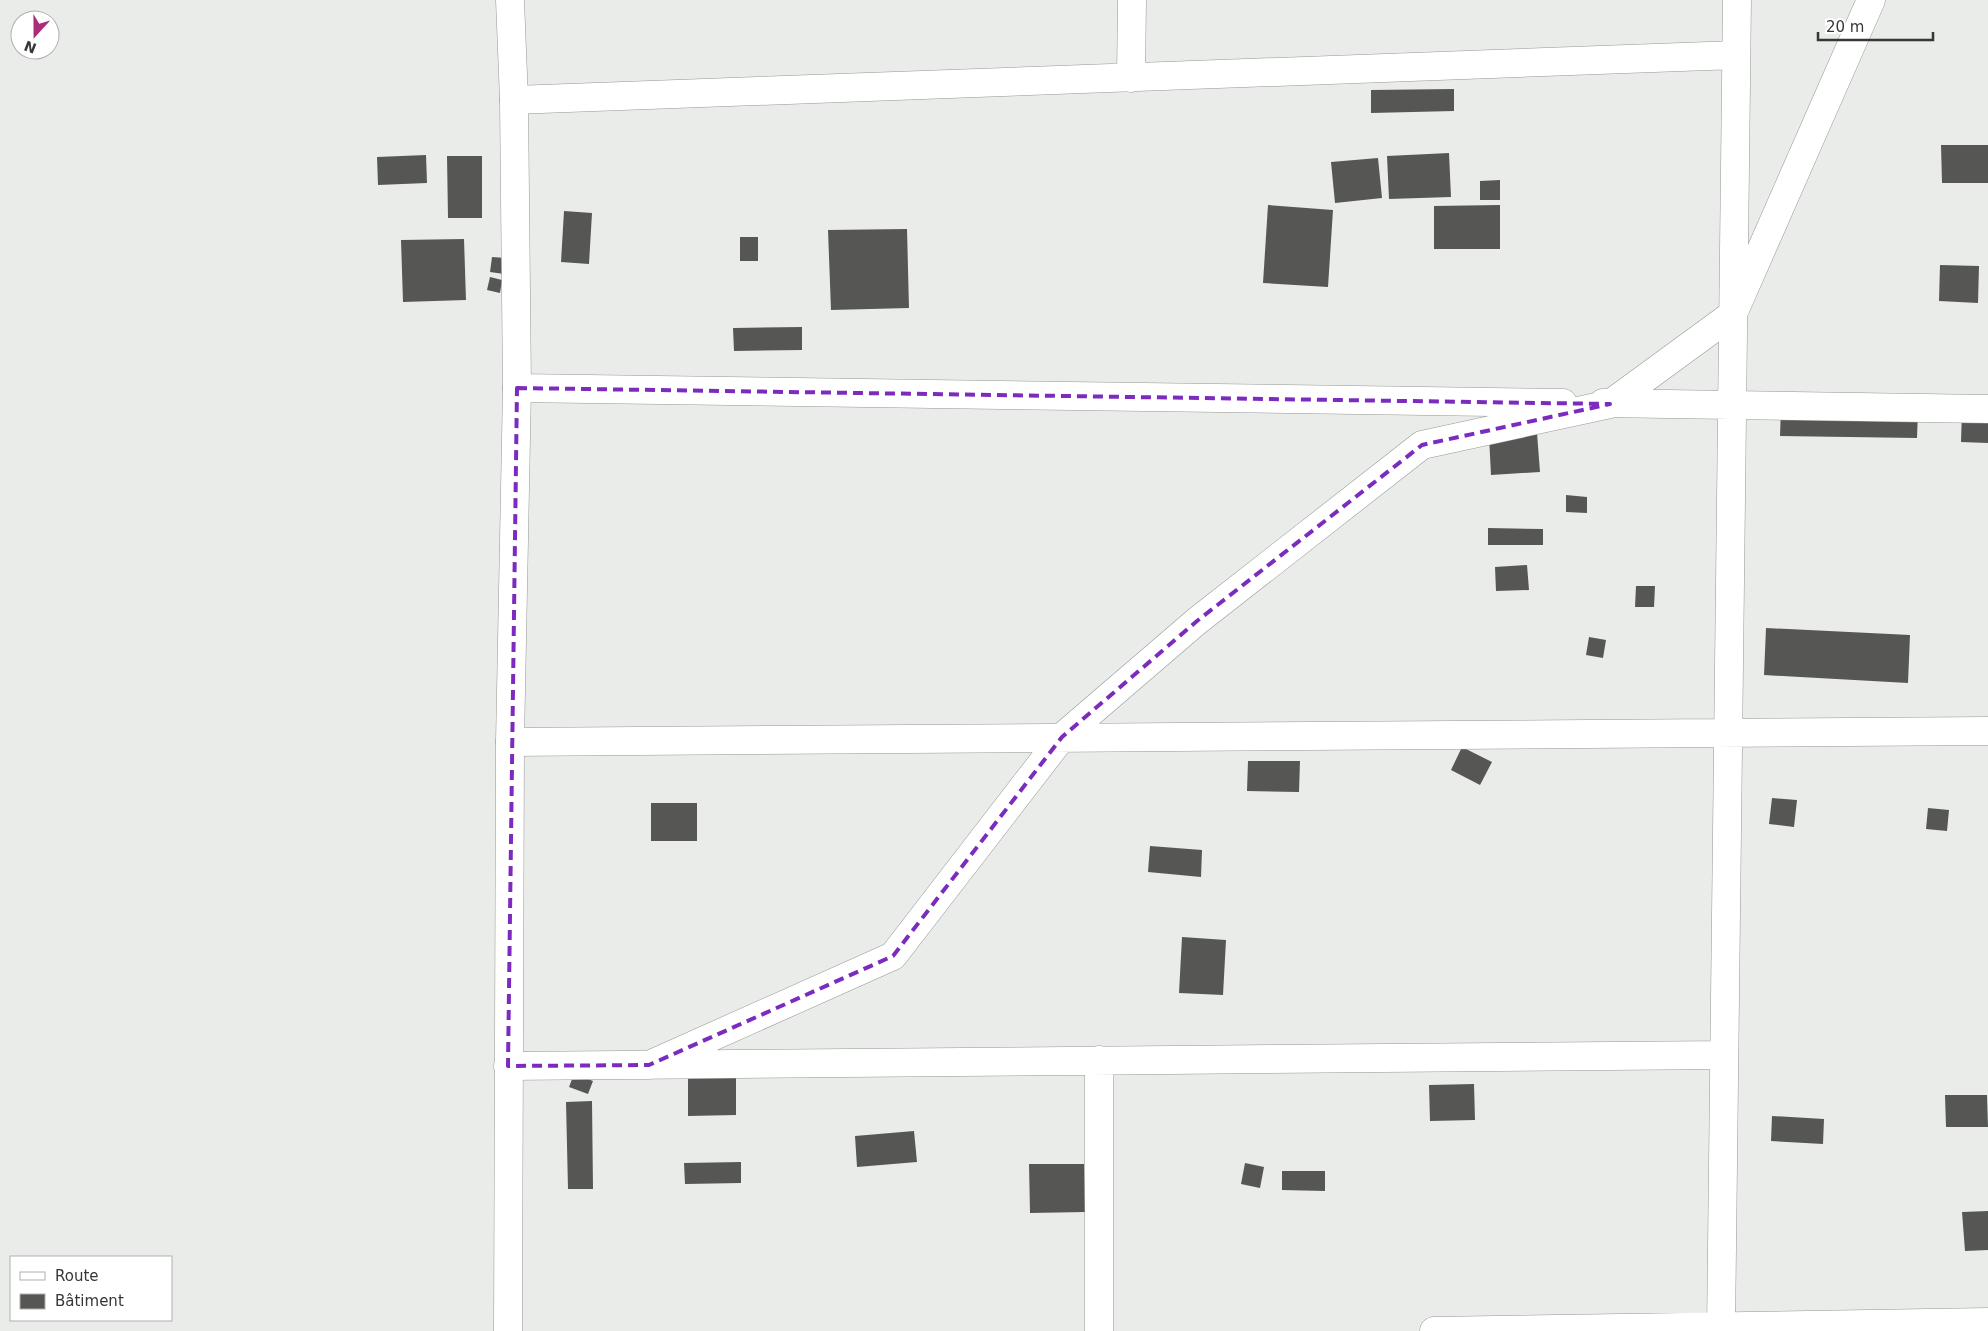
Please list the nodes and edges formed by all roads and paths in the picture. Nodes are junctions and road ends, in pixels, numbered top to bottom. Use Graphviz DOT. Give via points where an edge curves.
graph roads {
  1 [pos="510,0"];
  2 [pos="1132,0"];
  3 [pos="1737,0"];
  4 [pos="1871,0"];
  5 [pos="1736,56"];
  6 [pos="1132,78"];
  7 [pos="514,100"];
  8 [pos="1733,314"];
  9 [pos="517,388"];
  10 [pos="1610,404"];
  11 [pos="1732,405"];
  12 [pos="1988,409"];
  13 [pos="1728,731"];
  14 [pos="1988,731"];
  15 [pos="1062,737"];
  16 [pos="510,742"];
  17 [pos="1724,1055"];
  18 [pos="1100,1060"];
  19 [pos="649,1064"];
  20 [pos="508,1066"];
  21 [pos="1988,1322"];
  22 [pos="1721,1328"];
  23 [pos="508,1331"];
  24 [pos="1099,1331"];
  25 [pos="1434,1331"];
  1 -- 7 [label="street"];
  2 -- 6 [label="street"];
  3 -- 5 [label="street"];
  4 -- 8 [label="street"];
  5 -- 6 [label="street"];
  5 -- 8 [label="street"];
  6 -- 7 [label="street"];
  7 -- 9 [label="street"];
  8 -- 10 [label="street"];
  8 -- 11 [label="street"];
  9 -- 10 [label="street"];
  9 -- 16 [label="street"];
  10 -- 11 [label="street"];
  10 -- 15 [label="street" via="1422,445 1197,621"];
  11 -- 12 [label="street"];
  11 -- 13 [label="street"];
  13 -- 14 [label="street"];
  13 -- 15 [label="street"];
  13 -- 17 [label="street"];
  15 -- 16 [label="street"];
  15 -- 19 [label="street" via="893,956"];
  16 -- 20 [label="street"];
  17 -- 18 [label="street"];
  17 -- 22 [label="street"];
  18 -- 19 [label="street"];
  18 -- 24 [label="street"];
  19 -- 20 [label="street"];
  20 -- 23 [label="street"];
  21 -- 22 [label="street"];
  22 -- 25 [label="street"];
}
